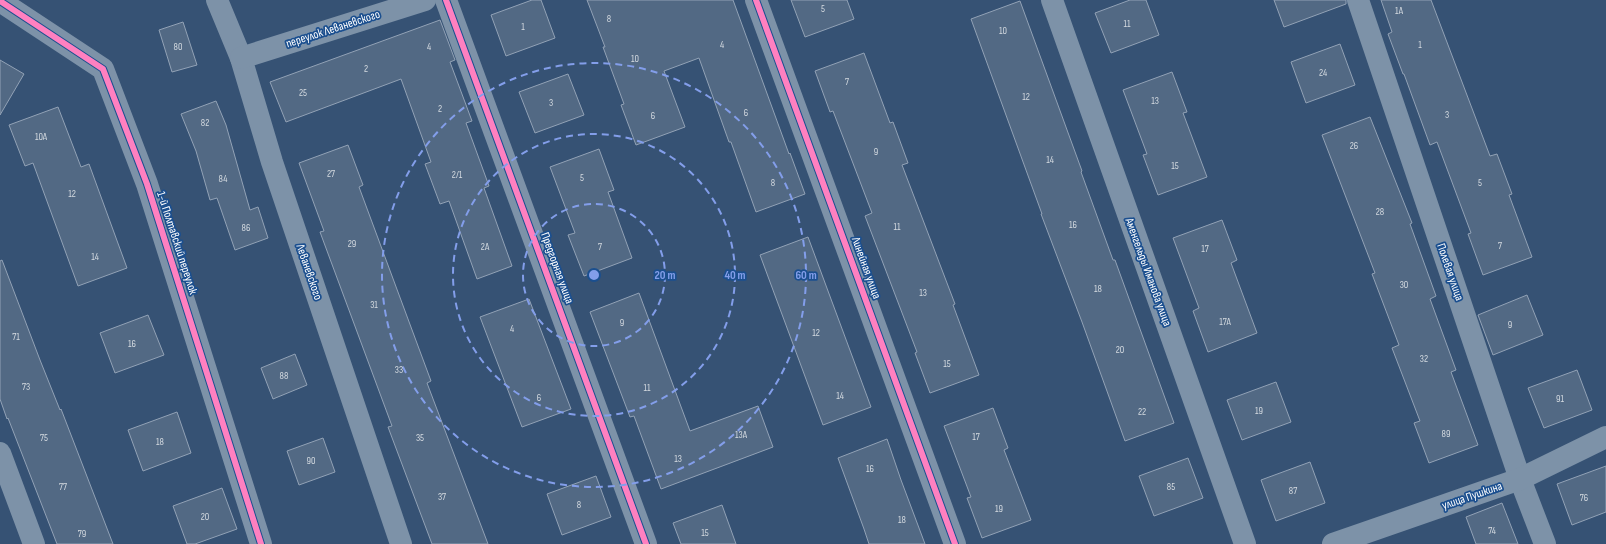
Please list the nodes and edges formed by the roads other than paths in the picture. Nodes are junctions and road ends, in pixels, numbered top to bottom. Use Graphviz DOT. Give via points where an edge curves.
graph roads {
  1 [pos="217,0"];
  2 [pos="425,0"];
  3 [pos="446,0"];
  4 [pos="756,0"];
  5 [pos="1052,0"];
  6 [pos="1358,0"];
  7 [pos="0,1"];
  8 [pos="241,58"];
  9 [pos="1606,437"];
  10 [pos="0,453"];
  11 [pos="1520,479"];
  12 [pos="34,544"];
  13 [pos="261,544"];
  14 [pos="401,544"];
  15 [pos="646,544"];
  16 [pos="955,544"];
  17 [pos="1245,544"];
  18 [pos="1333,544"];
  19 [pos="1545,544"];
  1 -- 8 [label="street, Леваневского"];
  2 -- 8 [label="street, переулок Леваневского"];
  3 -- 15 [label="street, Предгорная улица"];
  4 -- 16 [label="street, Линейная улица"];
  5 -- 17 [label="street, Аменгельды Иманова улица"];
  6 -- 11 [label="street, Полевая улица"];
  7 -- 13 [label="street, 1-й Полтавский переулок" via="103,68 147,184"];
  8 -- 14 [label="street, Леваневского" via="272,162"];
  9 -- 11 [label="street, улица Пушкина"];
  10 -- 12 [label="street"];
  11 -- 18 [label="street, улица Пушкина"];
  11 -- 19 [label="street, Полевая улица"];
}
